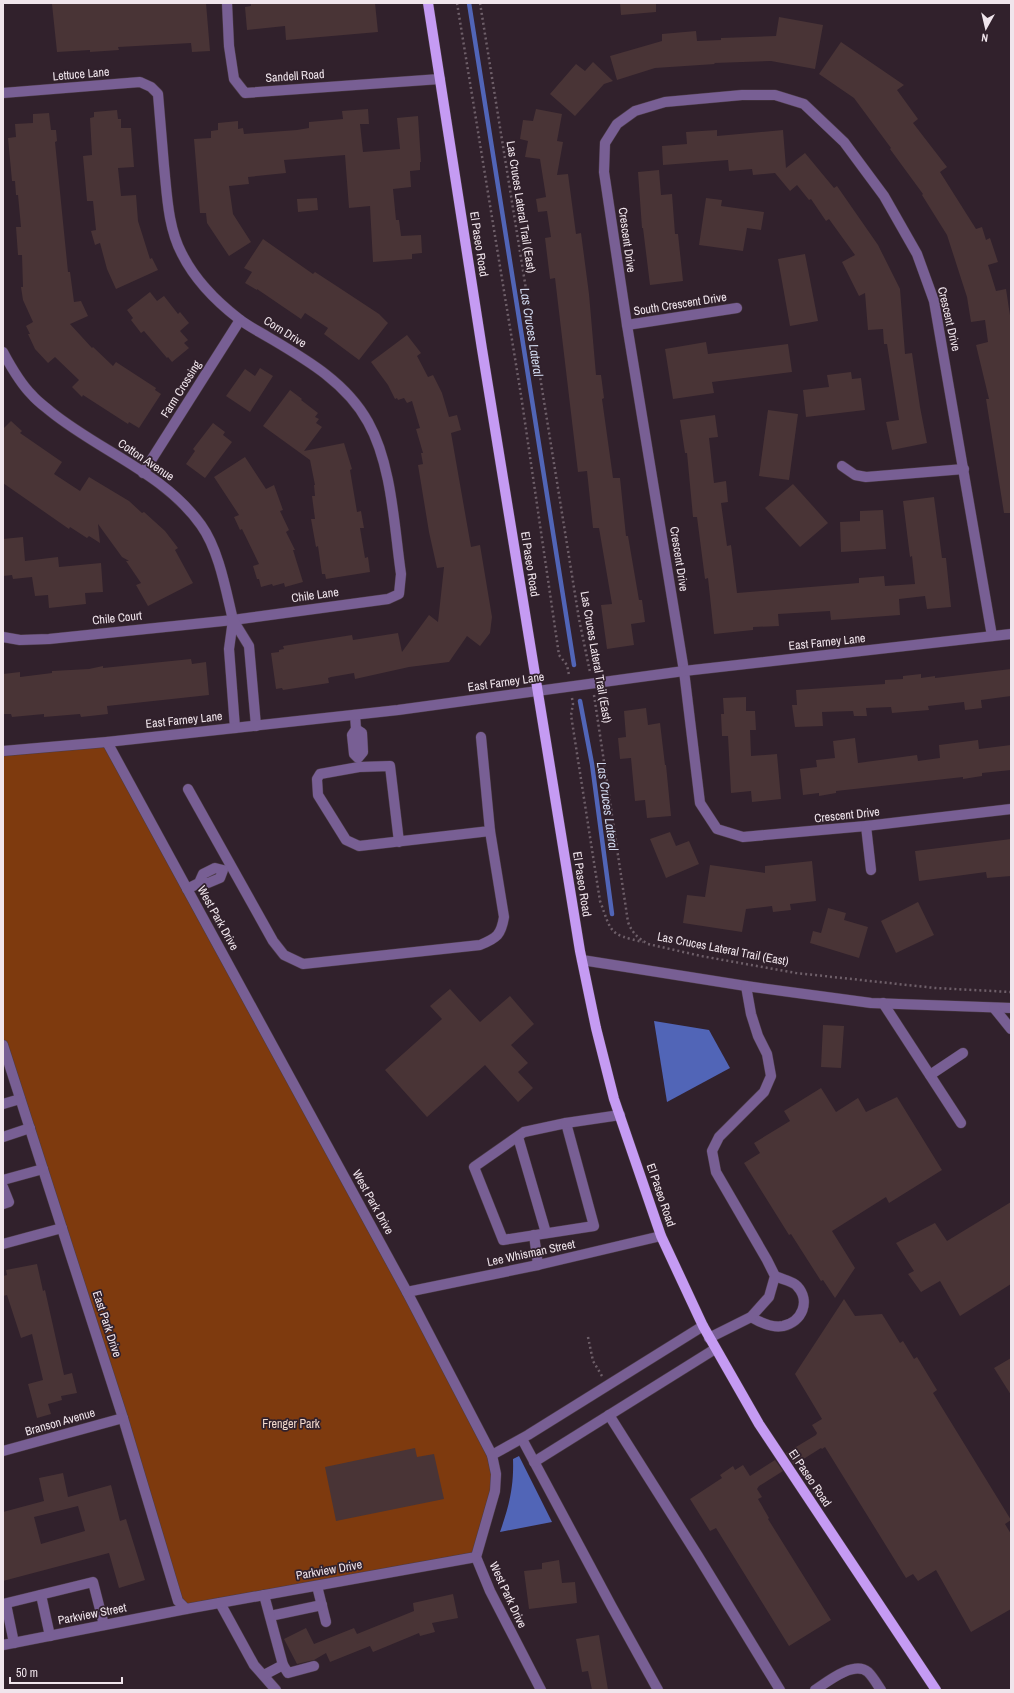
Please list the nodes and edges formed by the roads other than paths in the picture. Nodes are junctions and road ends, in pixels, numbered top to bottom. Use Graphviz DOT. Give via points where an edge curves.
graph roads {
  1 [pos="227,3"];
  2 [pos="428,3"];
  3 [pos="440,79"];
  4 [pos="3,93"];
  5 [pos="158,94"];
  6 [pos="737,308"];
  7 [pos="240,320"];
  8 [pos="627,325"];
  9 [pos="3,352"];
  10 [pos="842,466"];
  11 [pos="964,469"];
  12 [pos="143,473"];
  13 [pos="399,594"];
  14 [pos="233,620"];
  15 [pos="1011,634"];
  16 [pos="992,636"];
  17 [pos="3,637"];
  18 [pos="684,671"];
  19 [pos="538,692"];
  20 [pos="355,715"];
  21 [pos="256,726"];
  22 [pos="235,728"];
  23 [pos="482,737"];
  24 [pos="107,742"];
  25 [pos="3,751"];
  26 [pos="358,763"];
  27 [pos="188,789"];
  28 [pos="1011,809"];
  29 [pos="866,826"];
  30 [pos="490,831"];
  31 [pos="399,842"];
  32 [pos="227,868"];
  33 [pos="871,870"];
  34 [pos="188,889"];
  35 [pos="582,960"];
  36 [pos="746,986"];
  37 [pos="883,1003"];
  38 [pos="994,1008"];
  39 [pos="1011,1008"];
  40 [pos="1011,1029"];
  41 [pos="3,1045"];
  42 [pos="963,1053"];
  43 [pos="930,1075"];
  44 [pos="20,1099"];
  45 [pos="3,1104"];
  46 [pos="620,1115"];
  47 [pos="566,1123"];
  48 [pos="961,1123"];
  49 [pos="30,1128"];
  50 [pos="3,1136"];
  51 [pos="518,1137"];
  52 [pos="43,1169"];
  53 [pos="3,1180"];
  54 [pos="3,1187"];
  55 [pos="3,1204"];
  56 [pos="62,1228"];
  57 [pos="546,1233"];
  58 [pos="534,1235"];
  59 [pos="661,1236"];
  60 [pos="3,1244"];
  61 [pos="538,1265"];
  62 [pos="775,1276"];
  63 [pos="407,1292"];
  64 [pos="751,1317"];
  65 [pos="703,1326"];
  66 [pos="709,1338"];
  67 [pos="715,1349"];
  68 [pos="609,1414"];
  69 [pos="124,1418"];
  70 [pos="522,1439"];
  71 [pos="3,1451"];
  72 [pos="492,1455"];
  73 [pos="534,1462"];
  74 [pos="476,1557"];
  75 [pos="317,1586"];
  76 [pos="41,1595"];
  77 [pos="264,1595"];
  78 [pos="220,1603"];
  79 [pos="5,1604"];
  80 [pos="322,1605"];
  81 [pos="186,1609"];
  82 [pos="270,1616"];
  83 [pos="326,1622"];
  84 [pos="104,1625"];
  85 [pos="50,1636"];
  86 [pos="14,1643"];
  87 [pos="3,1645"];
  88 [pos="282,1665"];
  89 [pos="314,1666"];
  90 [pos="264,1675"];
  91 [pos="276,1690"];
  92 [pos="541,1690"];
  93 [pos="658,1690"];
  94 [pos="780,1690"];
  95 [pos="815,1690"];
  96 [pos="880,1690"];
  97 [pos="936,1690"];
  1 -- 3 [label="street, Sandell Road" via="234,79 245,92"];
  2 -- 3 [label="main road, El Paseo Road"];
  3 -- 19 [label="main road, El Paseo Road"];
  4 -- 5 [label="street, Lettuce Lane" via="140,82"];
  5 -- 7 [label="street, Corn Drive" via="167,198 176,241 181,254 199,281"];
  6 -- 8 [label="street, South Crescent Drive"];
  7 -- 12 [label="street, Farm Crossing"];
  7 -- 13 [label="street, Corn Drive" via="322,372 342,388 368,421 379,446 387,476 401,574"];
  8 -- 11 [label="street, Crescent Drive" via="604,172 605,143 617,124 635,111 664,102 742,95 775,95 804,104 844,142 884,196 917,254 934,301"];
  8 -- 18 [label="street, Crescent Drive"];
  9 -- 12 [label="street, Cotton Avenue" via="13,371 32,396 67,425"];
  10 -- 11 [label="street" via="855,475 866,477"];
  11 -- 16 [label="street, Crescent Drive"];
  12 -- 14 [label="street, Cotton Avenue" via="178,498 202,526 215,553"];
  13 -- 14 [label="street, Chile Lane" via="388,599"];
  14 -- 17 [label="street, Chile Court" via="49,639 20,640"];
  14 -- 21 [label="street, Cotton Avenue" via="249,646"];
  14 -- 22 [label="street, Cotton Avenue" via="229,649"];
  15 -- 16 [label="street, East Farney Lane"];
  16 -- 18 [label="street, East Farney Lane"];
  18 -- 19 [label="street, East Farney Lane" via="592,682"];
  18 -- 29 [label="street, Crescent Drive" via="700,803 717,829 743,837"];
  19 -- 20 [label="street, East Farney Lane"];
  19 -- 35 [label="main road, El Paseo Road"];
  20 -- 21 [label="street, East Farney Lane"];
  20 -- 26 [label="street" via="356,729 352,734 354,754"];
  21 -- 22 [label="street, East Farney Lane"];
  22 -- 24 [label="street, East Farney Lane"];
  23 -- 30 [label="street"];
  24 -- 25 [label="street, East Farney Lane"];
  24 -- 34 [label="street, West Park Drive"];
  26 -- 31 [label="street" via="390,766"];
  26 -- 31 [label="street" via="320,774 317,779 318,796 346,840 359,846"];
  27 -- 32 [label="street"];
  28 -- 29 [label="street, Crescent Drive"];
  29 -- 33 [label="street"];
  30 -- 31 [label="street"];
  30 -- 32 [label="street" via="504,917 502,931 494,939 480,945 303,964 284,955"];
  32 -- 34 [label="street" via="220,878 208,883 199,883"];
  34 -- 63 [label="street, West Park Drive"];
  35 -- 36 [label="street"];
  35 -- 46 [label="main road, El Paseo Road" via="596,1028"];
  36 -- 37 [label="street"];
  36 -- 62 [label="street" via="750,1014 768,1054 771,1076 764,1092 719,1137 712,1151 716,1172"];
  37 -- 38 [label="street"];
  37 -- 43 [label="street"];
  38 -- 39 [label="street"];
  38 -- 40 [label="street"];
  41 -- 44 [label="street, East Park Drive"];
  42 -- 43 [label="street"];
  43 -- 48 [label="street"];
  44 -- 45 [label="street"];
  44 -- 49 [label="street, East Park Drive"];
  46 -- 47 [label="street"];
  46 -- 59 [label="main road, El Paseo Road"];
  47 -- 51 [label="street" via="524,1132"];
  47 -- 57 [label="street" via="594,1226"];
  49 -- 50 [label="street"];
  49 -- 52 [label="street, East Park Drive"];
  51 -- 57 [label="street"];
  51 -- 58 [label="street" via="474,1167 503,1240"];
  52 -- 53 [label="street"];
  52 -- 56 [label="street, East Park Drive"];
  54 -- 55 [label="street" via="9,1202"];
  56 -- 60 [label="street"];
  56 -- 69 [label="street, East Park Drive"];
  57 -- 58 [label="street"];
  58 -- 61 [label="street"];
  59 -- 61 [label="street, Lee Whisman Street"];
  59 -- 65 [label="main road, El Paseo Road"];
  61 -- 63 [label="street, Lee Whisman Street"];
  62 -- 64 [label="street" via="769,1297"];
  62 -- 64 [label="street" via="797,1285 804,1298 803,1312 795,1322 782,1326 765,1325"];
  63 -- 72 [label="street, West Park Drive"];
  64 -- 66 [label="street"];
  65 -- 66 [label="main road, El Paseo Road"];
  65 -- 70 [label="street"];
  66 -- 67 [label="main road, El Paseo Road"];
  67 -- 68 [label="street"];
  67 -- 97 [label="main road, El Paseo Road" via="763,1430"];
  68 -- 73 [label="street"];
  68 -- 94 [label="street"];
  69 -- 71 [label="street, Branson Avenue"];
  69 -- 81 [label="street, East Park Drive" via="178,1601"];
  70 -- 72 [label="street"];
  70 -- 73 [label="street"];
  72 -- 74 [label="street, West Park Drive" via="496,1474 495,1491"];
  73 -- 93 [label="street"];
  74 -- 75 [label="street, Parkview Drive"];
  74 -- 92 [label="street, West Park Drive" via="490,1591"];
  75 -- 77 [label="street, Parkview Drive"];
  75 -- 80 [label="street"];
  76 -- 79 [label="street"];
  76 -- 84 [label="street" via="93,1582"];
  76 -- 85 [label="street"];
  77 -- 78 [label="street, Parkview Drive"];
  77 -- 82 [label="street"];
  78 -- 81 [label="street, Parkview Drive"];
  78 -- 90 [label="street" via="254,1665"];
  79 -- 86 [label="street"];
  80 -- 82 [label="street"];
  80 -- 83 [label="street"];
  81 -- 84 [label="street, Parkview Street"];
  82 -- 88 [label="street"];
  84 -- 85 [label="street, Parkview Street"];
  85 -- 86 [label="street, Parkview Street"];
  86 -- 87 [label="street, Parkview Street"];
  88 -- 89 [label="street" via="288,1673"];
  88 -- 90 [label="street"];
  90 -- 91 [label="street"];
  95 -- 96 [label="street" via="844,1672 859,1668 868,1672"];
}
